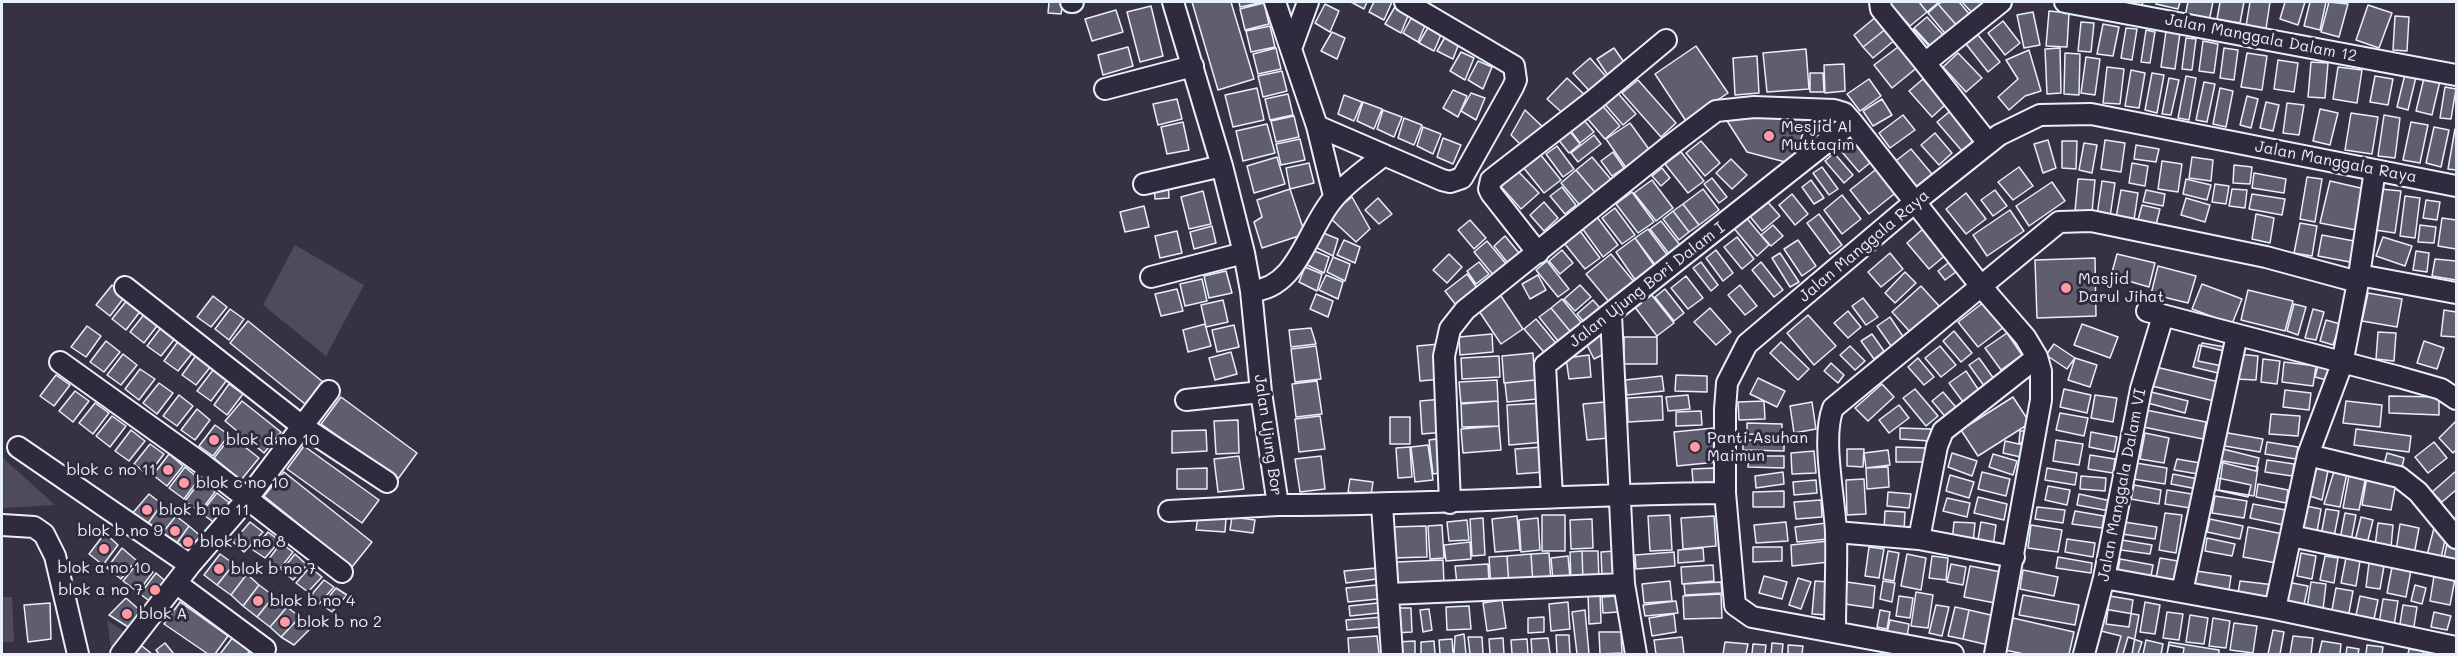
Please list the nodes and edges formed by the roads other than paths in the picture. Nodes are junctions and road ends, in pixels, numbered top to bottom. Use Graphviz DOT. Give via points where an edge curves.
graph roads {
  1 [pos="1173,2"];
  2 [pos="1275,2"];
  3 [pos="1308,2"];
  4 [pos="1405,2"];
  5 [pos="1880,2"];
  6 [pos="2001,2"];
  7 [pos="2065,2"];
  8 [pos="1666,40"];
  9 [pos="1292,46"];
  10 [pos="1925,63"];
  11 [pos="1193,66"];
  12 [pos="2457,75"];
  13 [pos="1105,89"];
  14 [pos="1852,122"];
  15 [pos="1317,126"];
  16 [pos="1988,143"];
  17 [pos="1383,155"];
  18 [pos="1222,166"];
  19 [pos="2374,170"];
  20 [pos="1144,184"];
  21 [pos="2457,186"];
  22 [pos="1334,196"];
  23 [pos="1916,201"];
  24 [pos="1244,253"];
  25 [pos="1538,253"];
  26 [pos="1151,276"];
  27 [pos="2359,278"];
  28 [pos="1980,285"];
  29 [pos="125,287"];
  30 [pos="1251,291"];
  31 [pos="2457,292"];
  32 [pos="1611,315"];
  33 [pos="2237,335"];
  34 [pos="2037,357"];
  35 [pos="60,362"];
  36 [pos="2342,364"];
  37 [pos="329,391"];
  38 [pos="1261,392"];
  39 [pos="2457,399"];
  40 [pos="1186,400"];
  41 [pos="302,426"];
  42 [pos="18,447"];
  43 [pos="2307,455"];
  44 [pos="387,482"];
  45 [pos="1725,493"];
  46 [pos="1620,494"];
  47 [pos="1552,497"];
  48 [pos="247,499"];
  49 [pos="1450,503"];
  50 [pos="1278,505"];
  51 [pos="1382,505"];
  52 [pos="1168,511"];
  53 [pos="2,525"];
  54 [pos="1836,532"];
  55 [pos="2291,536"];
  56 [pos="2457,538"];
  57 [pos="1919,539"];
  58 [pos="2014,557"];
  59 [pos="190,565"];
  60 [pos="2457,570"];
  61 [pos="342,572"];
  62 [pos="2104,578"];
  63 [pos="176,583"];
  64 [pos="1624,584"];
  65 [pos="2182,592"];
  66 [pos="1389,594"];
  67 [pos="2275,609"];
  68 [pos="1835,630"];
  69 [pos="2457,647"];
  70 [pos="265,650"];
  71 [pos="78,654"];
  72 [pos="121,654"];
  73 [pos="1392,654"];
  74 [pos="1636,654"];
  75 [pos="1953,654"];
  76 [pos="1995,654"];
  77 [pos="2084,654"];
  1 -- 11 [label="street, Jalan Ujung Bor"];
  2 -- 9 [label="street"];
  3 -- 9 [label="street"];
  4 -- 17 [label="street" via="1510,63 1516,80 1458,181 1442,180"];
  5 -- 10 [label="street" via="1881,9"];
  6 -- 10 [label="street"];
  7 -- 12 [label="street, Jalan Manggala Dalam 12"];
  8 -- 25 [label="street" via="1491,180 1491,193"];
  9 -- 15 [label="street"];
  10 -- 16 [label="street"];
  11 -- 13 [label="street"];
  11 -- 18 [label="street, Jalan Ujung Bor"];
  14 -- 23 [label="street"];
  14 -- 25 [label="street" via="1844,113 1827,109 1754,107 1716,111"];
  14 -- 32 [label="street, Jalan Ujung Bori Dalam I"];
  15 -- 17 [label="street"];
  15 -- 22 [label="street"];
  16 -- 19 [label="street, Jalan Manggala Raya" via="2040,115 2091,114"];
  16 -- 23 [label="street, Jalan Manggala Raya"];
  17 -- 22 [label="street"];
  18 -- 20 [label="street"];
  18 -- 24 [label="street, Jalan Ujung Bor"];
  19 -- 21 [label="street, Jalan Manggala Raya"];
  19 -- 27 [label="street"];
  22 -- 30 [label="street" via="1287,275 1270,288"];
  23 -- 28 [label="street"];
  23 -- 45 [label="street, Jalan Manggala Raya" via="1747,344 1727,383"];
  24 -- 26 [label="street"];
  24 -- 30 [label="street, Jalan Ujung Bor"];
  25 -- 49 [label="street" via="1466,310 1447,336 1444,356"];
  27 -- 28 [label="street" via="2080,220 2060,222"];
  27 -- 31 [label="street"];
  27 -- 36 [label="street"];
  28 -- 34 [label="street" via="2025,337"];
  28 -- 54 [label="street" via="1833,408 1830,477"];
  29 -- 41 [label="street"];
  30 -- 38 [label="street, Jalan Ujung Bor"];
  32 -- 46 [label="street"];
  32 -- 47 [label="street, Jalan Ujung Bori Dalam I" via="1544,367"];
  33 -- 36 [label="street"];
  33 -- 62 [label="street, Jalan Manggala Dalam VI" via="2155,313"];
  33 -- 65 [label="street"];
  34 -- 57 [label="street" via="1943,431"];
  34 -- 58 [label="street" via="2041,400"];
  35 -- 48 [label="street"];
  36 -- 39 [label="street" via="2441,389"];
  36 -- 43 [label="street"];
  37 -- 41 [label="street"];
  38 -- 40 [label="street"];
  38 -- 50 [label="street, Jalan Ujung Bor"];
  41 -- 44 [label="street"];
  41 -- 48 [label="street"];
  42 -- 59 [label="street"];
  43 -- 55 [label="street"];
  43 -- 56 [label="street" via="2399,477 2418,492"];
  45 -- 46 [label="street, Jalan Ujung Bor"];
  45 -- 68 [label="street, Jalan Manggala Raya" via="1737,607 1752,617"];
  46 -- 47 [label="street, Jalan Ujung Bor"];
  46 -- 64 [label="street"];
  47 -- 49 [label="street, Jalan Ujung Bor"];
  48 -- 59 [label="street"];
  48 -- 61 [label="street"];
  49 -- 51 [label="street, Jalan Ujung Bor"];
  50 -- 51 [label="street, Jalan Ujung Bor"];
  50 -- 52 [label="street"];
  51 -- 66 [label="street"];
  53 -- 71 [label="street" via="34,526 50,542"];
  54 -- 57 [label="street"];
  54 -- 68 [label="street"];
  55 -- 60 [label="street"];
  55 -- 67 [label="street"];
  57 -- 58 [label="street"];
  58 -- 76 [label="street"];
  59 -- 63 [label="street"];
  62 -- 65 [label="street"];
  62 -- 77 [label="street, Jalan Manggala Dalam VI"];
  63 -- 70 [label="street"];
  63 -- 72 [label="street"];
  64 -- 66 [label="street"];
  64 -- 74 [label="street"];
  65 -- 67 [label="street"];
  66 -- 73 [label="street"];
  67 -- 69 [label="street"];
  68 -- 75 [label="street, Jalan Manggala Raya"];
}
